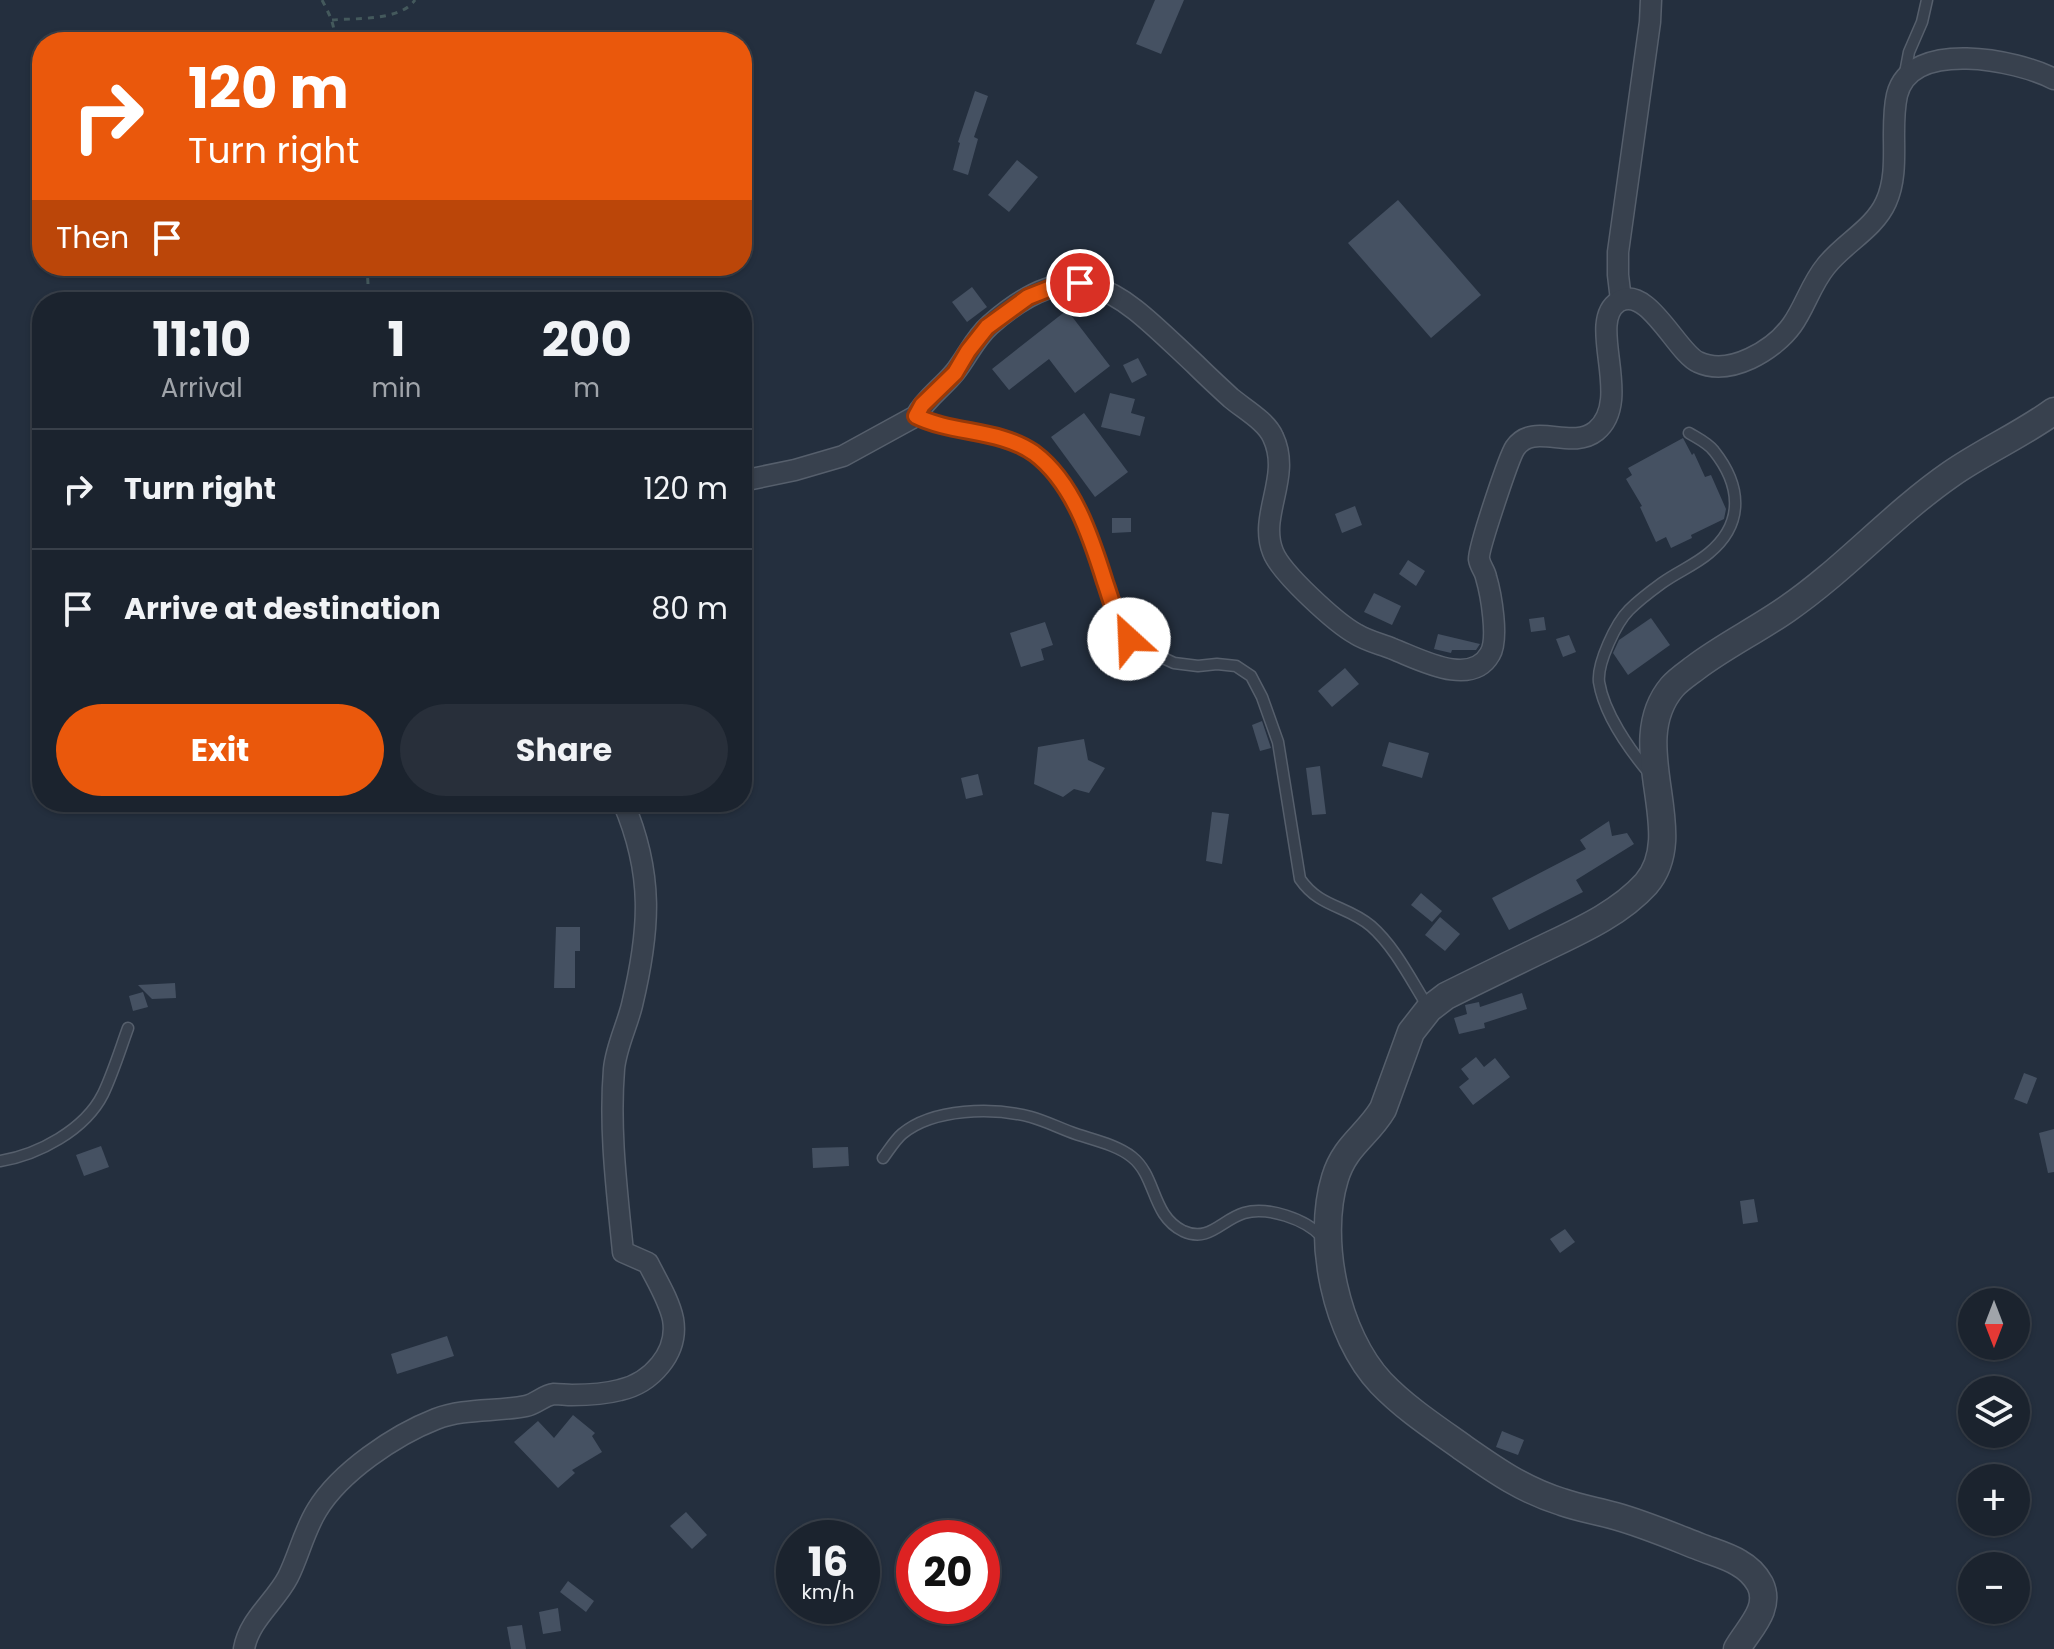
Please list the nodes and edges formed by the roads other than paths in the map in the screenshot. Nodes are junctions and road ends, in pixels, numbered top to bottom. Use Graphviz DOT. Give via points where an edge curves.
graph roads {
  1 [pos="1651,0"];
  2 [pos="1927,0"];
  3 [pos="2054,79"];
  4 [pos="1903,80"];
  5 [pos="1621,300"];
  6 [pos="2054,411"];
  7 [pos="916,416"];
  8 [pos="1689,433"];
  9 [pos="752,479"];
  10 [pos="1655,780"];
  11 [pos="627,812"];
  12 [pos="1429,1009"];
  13 [pos="128,1028"];
  14 [pos="883,1158"];
  15 [pos="0,1161"];
  16 [pos="1328,1244"];
  17 [pos="244,1649"];
  18 [pos="1737,1649"];
  1 -- 5 [label="street" via="1618,252"];
  2 -- 4 [label="lane"];
  3 -- 4 [label="street" via="1993,60 1964,58 1917,68"];
  4 -- 5 [label="street" via="1897,95 1888,199 1876,218 1827,264 1776,343 1748,361 1718,367 1695,362 1642,302"];
  5 -- 7 [label="street" via="1607,327 1612,388 1604,423 1592,435 1577,439 1526,437 1510,458 1479,559 1495,626 1494,649 1474,669 1429,664 1357,635 1295,583 1273,554 1269,532 1280,456 1272,432 1121,299 1098,287 1061,284 1028,297 987,327"];
  6 -- 10 [label="street" via="1951,474 1789,608 1675,683 1656,717"];
  7 -- 9 [label="street" via="843,456"];
  7 -- 12 [label="lane" via="1001,438 1033,452 1054,472 1074,502 1119,625 1129,639 1174,663 1236,666 1251,676 1278,742 1300,879 1309,892 1350,912 1387,942"];
  8 -- 10 [label="lane" via="1712,448 1731,477 1737,502 1730,528 1710,553 1627,612 1602,655 1599,680 1619,731"];
  10 -- 12 [label="street" via="1663,844 1648,882 1621,906 1571,935"];
  11 -- 17 [label="street" via="644,873 647,918 614,1068 613,1146 623,1252 648,1263 673,1321 665,1359 656,1372 618,1391 551,1394 528,1405 450,1415 388,1444 317,1508 287,1578 247,1636"];
  12 -- 16 [label="street" via="1411,1032 1378,1119 1340,1163 1329,1209"];
  13 -- 15 [label="lane" via="102,1096 83,1120 41,1150"];
  14 -- 16 [label="lane" via="921,1121 980,1111 1030,1117 1133,1158 1164,1215 1179,1229 1209,1233 1245,1212 1272,1212 1314,1228"];
  16 -- 18 [label="street" via="1334,1291 1352,1339 1380,1382 1406,1407 1523,1488 1688,1542 1752,1572 1764,1594 1763,1607"];
}
